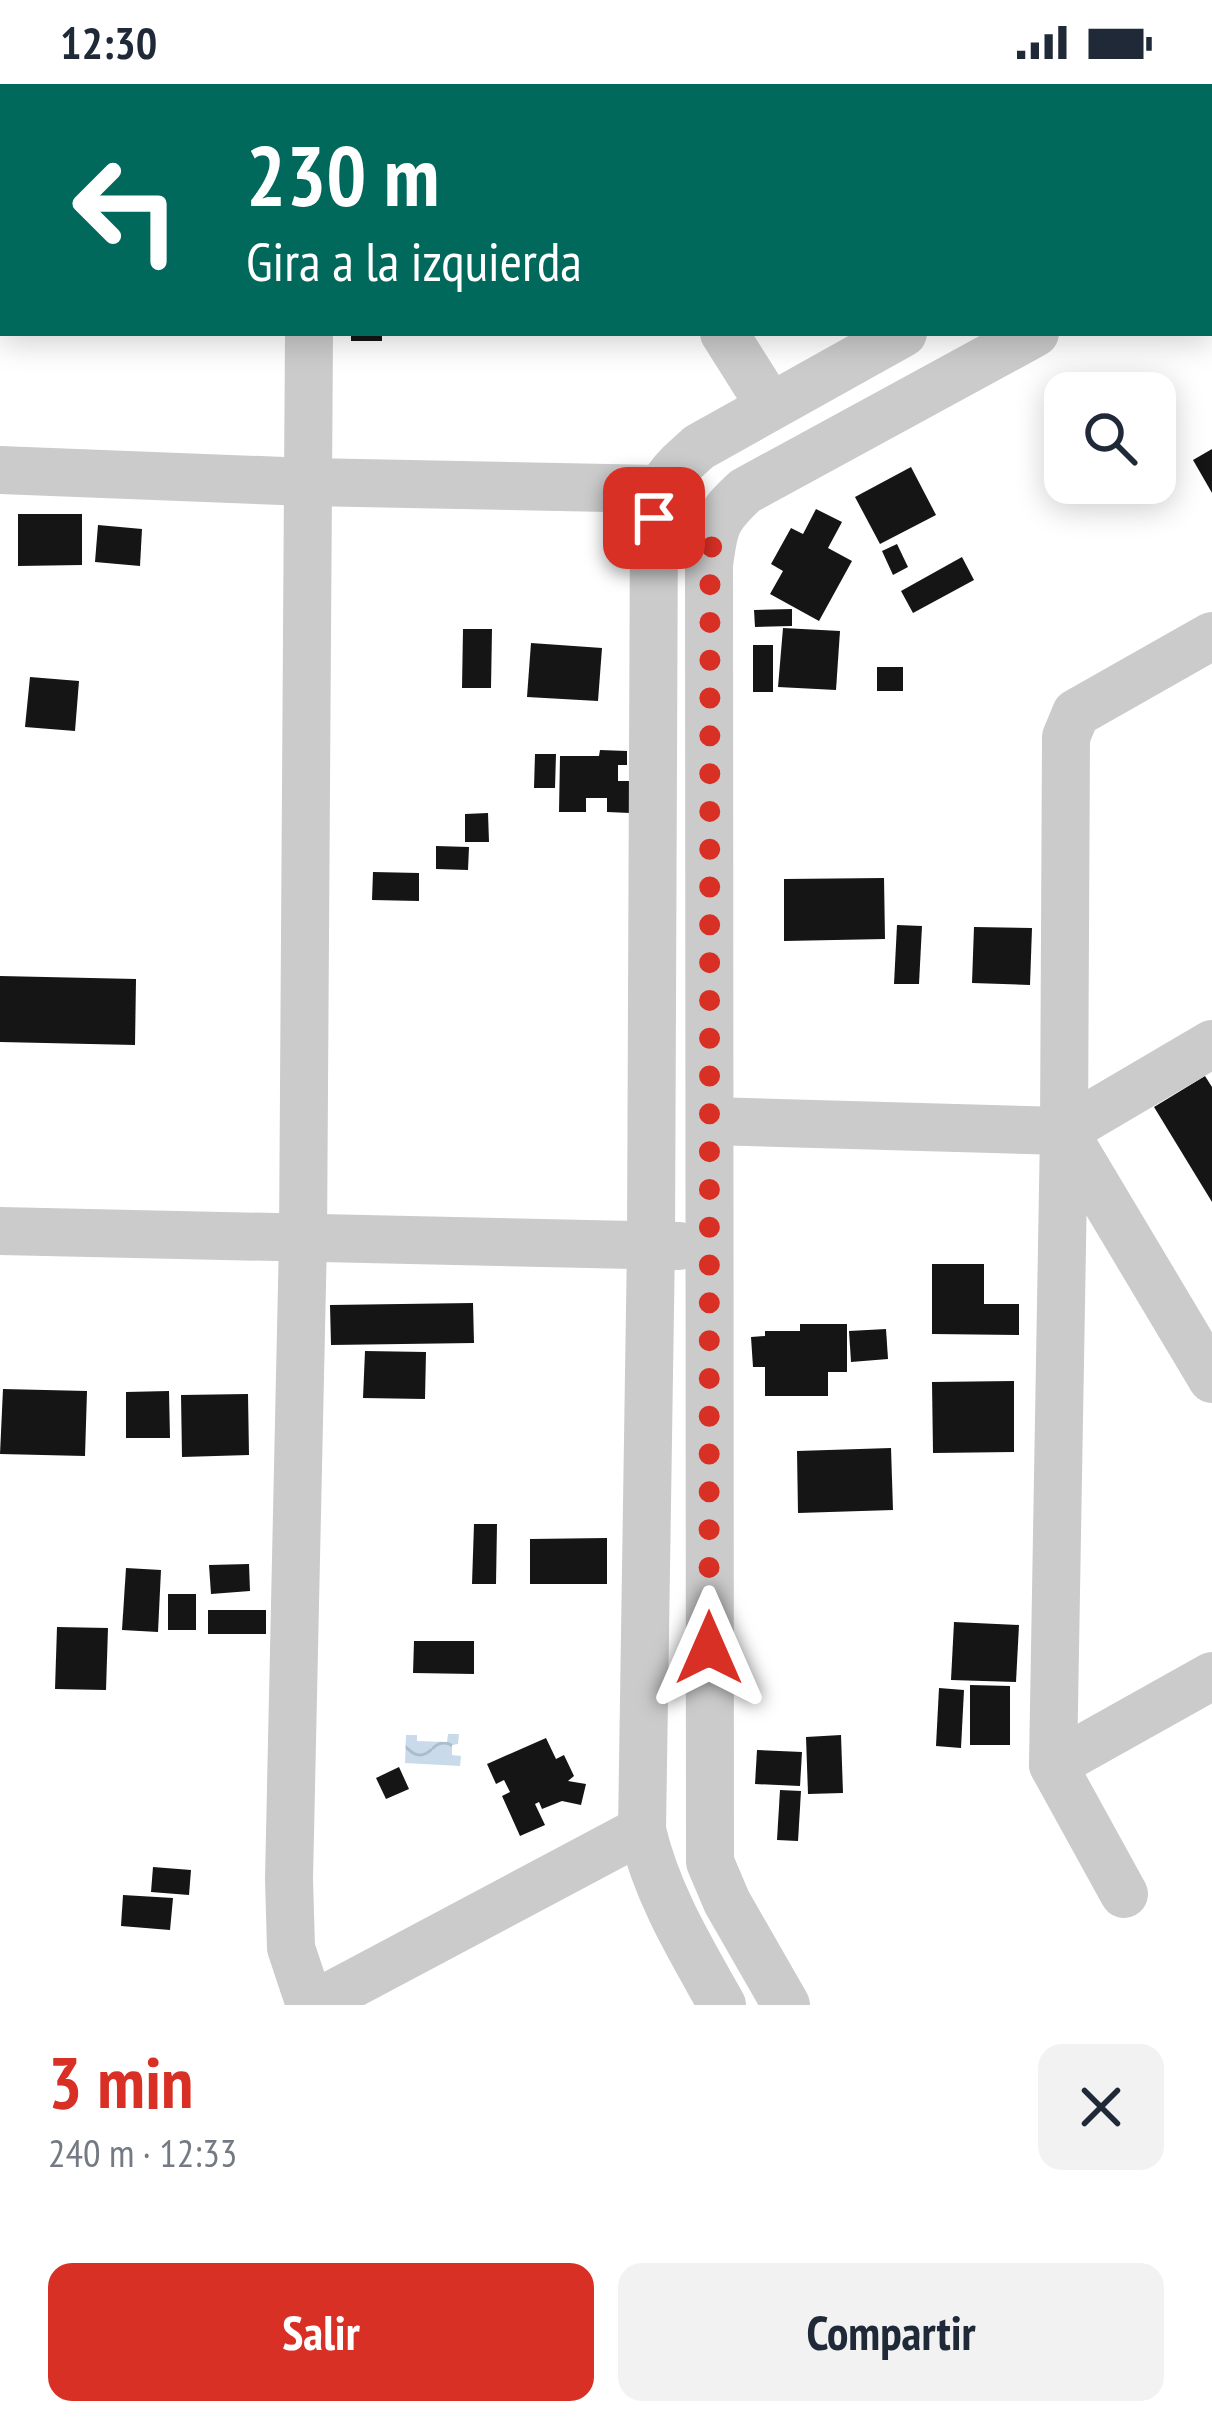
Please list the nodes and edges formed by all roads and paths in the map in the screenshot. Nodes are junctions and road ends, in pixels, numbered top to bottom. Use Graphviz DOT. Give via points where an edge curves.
graph roads {
  1 [pos="310,336"];
  2 [pos="726,336"];
  3 [pos="898,336"];
  4 [pos="1029,336"];
  5 [pos="770,406"];
  6 [pos="692,454"];
  7 [pos="0,470"];
  8 [pos="309,482"];
  9 [pos="657,504"];
  10 [pos="724,516"];
  11 [pos="1212,636"];
  12 [pos="1212,1044"];
  13 [pos="711,1121"];
  14 [pos="1064,1131"];
  15 [pos="0,1231"];
  16 [pos="303,1239"];
  17 [pos="651,1244"];
  18 [pos="710,1249"];
  19 [pos="1212,1379"];
  20 [pos="1212,1676"];
  21 [pos="1053,1766"];
  22 [pos="642,1830"];
  23 [pos="1124,1894"];
  24 [pos="312,2005"];
  25 [pos="722,2005"];
  26 [pos="786,2005"];
  1 -- 8 [label="street"];
  2 -- 5 [label="street"];
  3 -- 5 [label="street"];
  4 -- 10 [label="street" via="745,491"];
  5 -- 6 [label="street"];
  6 -- 9 [label="street"];
  6 -- 10 [label="street"];
  7 -- 8 [label="street"];
  8 -- 9 [label="street"];
  8 -- 16 [label="street"];
  9 -- 10 [label="street"];
  9 -- 17 [label="street"];
  10 -- 13 [label="street" via="710,565"];
  11 -- 14 [label="street" via="1076,713 1066,737"];
  12 -- 14 [label="street"];
  13 -- 14 [label="street"];
  13 -- 18 [label="street"];
  14 -- 19 [label="street"];
  14 -- 21 [label="street"];
  15 -- 16 [label="street"];
  16 -- 17 [label="street"];
  16 -- 24 [label="street" via="289,1879 291,1948"];
  17 -- 18 [label="street"];
  17 -- 22 [label="street"];
  18 -- 26 [label="street" via="710,1862"];
  20 -- 21 [label="street"];
  21 -- 23 [label="street"];
  22 -- 24 [label="street"];
  22 -- 25 [label="street" via="670,1912"];
}
